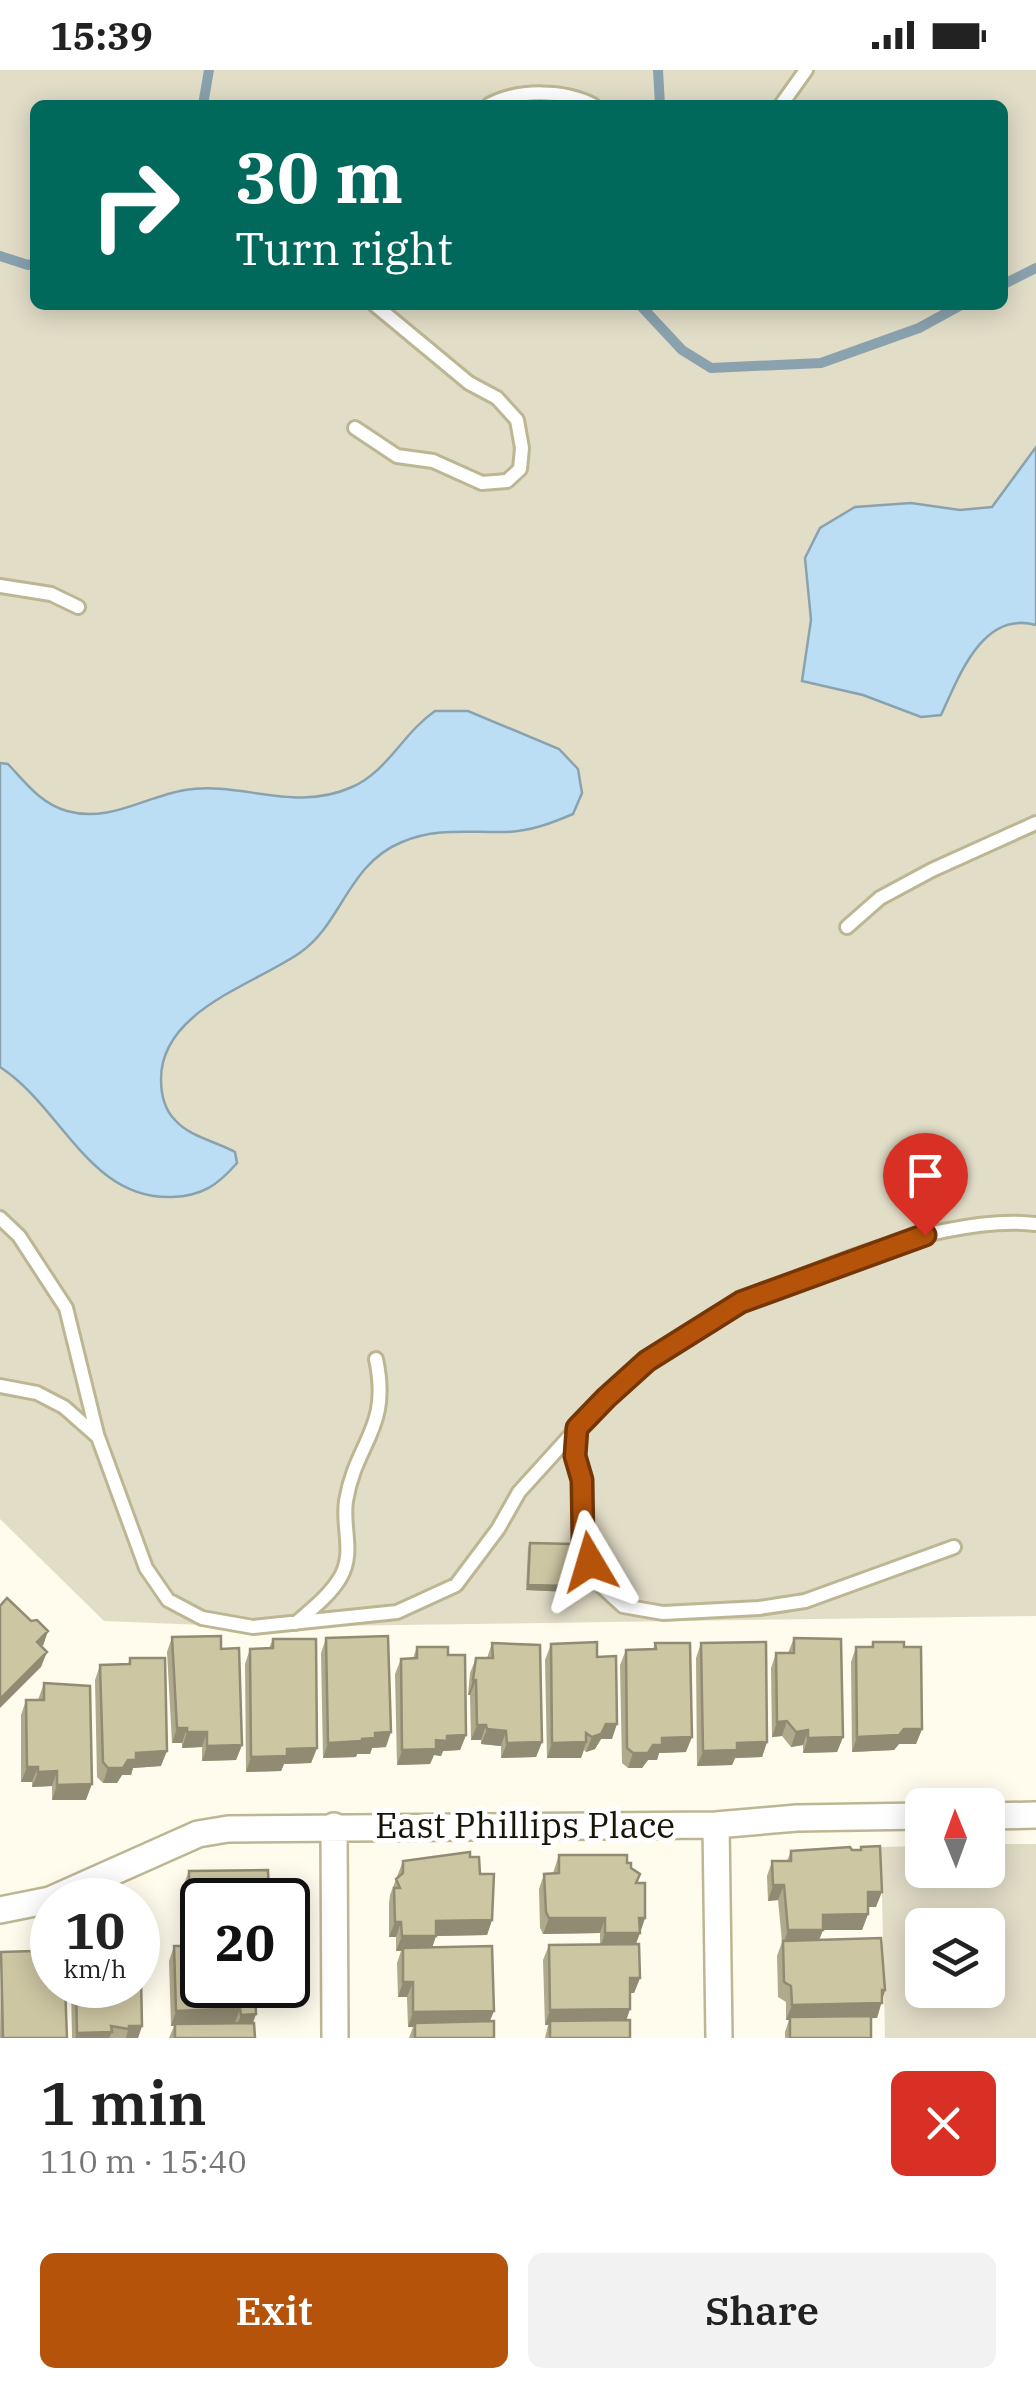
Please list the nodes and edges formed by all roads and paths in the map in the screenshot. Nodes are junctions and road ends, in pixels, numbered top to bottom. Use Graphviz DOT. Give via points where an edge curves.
graph roads {
  1 [pos="806,70"];
  2 [pos="497,100"];
  3 [pos="576,100"];
  4 [pos="785,100"];
  5 [pos="380,310"];
  6 [pos="355,428"];
  7 [pos="0,586"];
  8 [pos="78,607"];
  9 [pos="1036,823"];
  10 [pos="848,928"];
  11 [pos="0,1218"];
  12 [pos="1036,1224"];
  13 [pos="376,1359"];
  14 [pos="0,1386"];
  15 [pos="577,1428"];
  16 [pos="98,1437"];
  17 [pos="954,1547"];
  18 [pos="294,1624"];
  19 [pos="1036,1815"];
  20 [pos="905,1816"];
  21 [pos="1005,1816"];
  22 [pos="716,1825"];
  23 [pos="334,1826"];
  24 [pos="0,1910"];
  25 [pos="334,2038"];
  26 [pos="718,2038"];
  1 -- 4 [label="lane"];
  2 -- 3 [label="lane" via="555,94"];
  5 -- 6 [label="lane" via="517,420 520,468 507,481 482,484 433,461 397,456"];
  7 -- 8 [label="lane" via="51,594"];
  9 -- 10 [label="lane" via="880,898"];
  11 -- 16 [label="lane" via="66,1308"];
  12 -- 15 [label="lane" via="1010,1221 925,1235 741,1302 647,1361"];
  13 -- 18 [label="lane" via="379,1418 345,1505 349,1550 342,1576"];
  14 -- 16 [label="lane" via="64,1407"];
  15 -- 17 [label="lane" via="583,1541 597,1582 623,1606 679,1612 805,1601"];
  15 -- 18 [label="lane" via="519,1492 456,1585 397,1612"];
  16 -- 18 [label="lane" via="146,1568 168,1600 202,1618 254,1628"];
  19 -- 21 [label="street"];
  20 -- 22 [label="street, East Phillips Place"];
  22 -- 23 [label="street, East Phillips Place"];
  22 -- 26 [label="street, East Phillips Place"];
  23 -- 24 [label="street, East Phillips Place" via="198,1834 50,1900"];
  23 -- 25 [label="street, East Phillips Place"];
}
